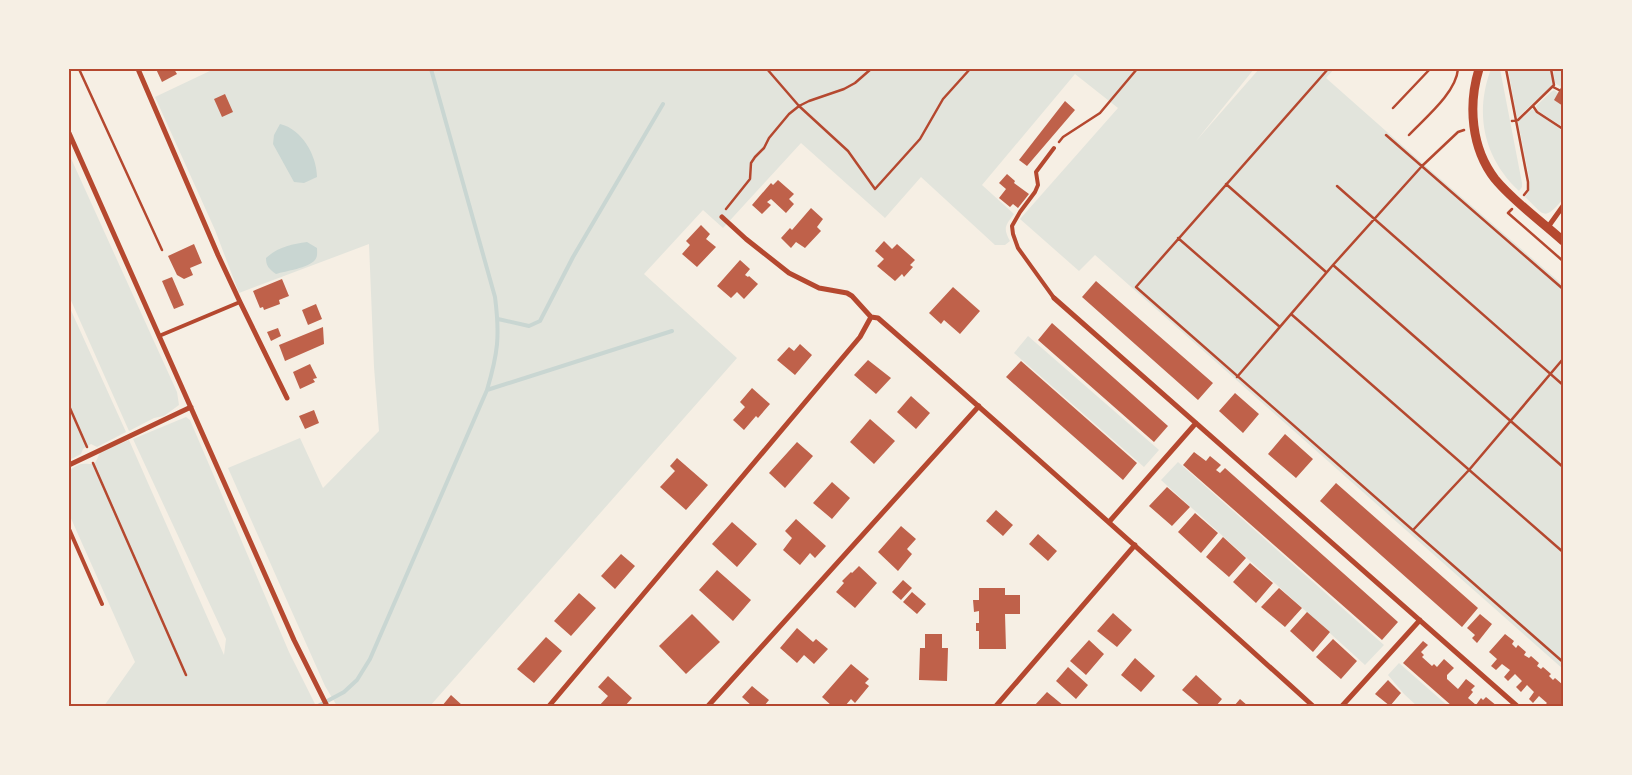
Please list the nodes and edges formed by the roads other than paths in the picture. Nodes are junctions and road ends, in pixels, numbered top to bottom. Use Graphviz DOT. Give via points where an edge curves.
graph roads {
  1 [pos="138,69"];
  2 [pos="1479,69"];
  3 [pos="69,133"];
  4 [pos="1054,148"];
  5 [pos="1563,206"];
  6 [pos="722,217"];
  7 [pos="1548,227"];
  8 [pos="1563,241"];
  9 [pos="1054,298"];
  10 [pos="240,302"];
  11 [pos="872,316"];
  12 [pos="159,336"];
  13 [pos="287,398"];
  14 [pos="979,406"];
  15 [pos="191,407"];
  16 [pos="1196,423"];
  17 [pos="69,465"];
  18 [pos="1110,522"];
  19 [pos="69,530"];
  20 [pos="1135,545"];
  21 [pos="102,604"];
  22 [pos="1420,620"];
  23 [pos="328,706"];
  24 [pos="549,706"];
  25 [pos="708,706"];
  26 [pos="996,706"];
  27 [pos="1313,706"];
  28 [pos="1342,706"];
  29 [pos="1517,706"];
  1 -- 10 [label="street"];
  2 -- 7 [label="street" via="1472,98 1474,126 1483,158 1505,189"];
  3 -- 12 [label="street"];
  4 -- 9 [label="lane" via="1036,172 1038,186 1012,226 1018,248"];
  5 -- 7 [label="street"];
  6 -- 11 [label="street" via="789,273 819,288 852,296"];
  7 -- 8 [label="street"];
  9 -- 16 [label="street"];
  10 -- 12 [label="lane"];
  10 -- 13 [label="street"];
  11 -- 14 [label="street"];
  11 -- 24 [label="street" via="860,337"];
  12 -- 15 [label="street"];
  14 -- 18 [label="street"];
  14 -- 25 [label="street"];
  15 -- 17 [label="street"];
  15 -- 23 [label="street" via="294,640"];
  16 -- 18 [label="street"];
  16 -- 22 [label="street"];
  18 -- 20 [label="street"];
  19 -- 21 [label="lane"];
  20 -- 26 [label="street"];
  20 -- 27 [label="street"];
  22 -- 28 [label="street"];
  22 -- 29 [label="street"];
}
